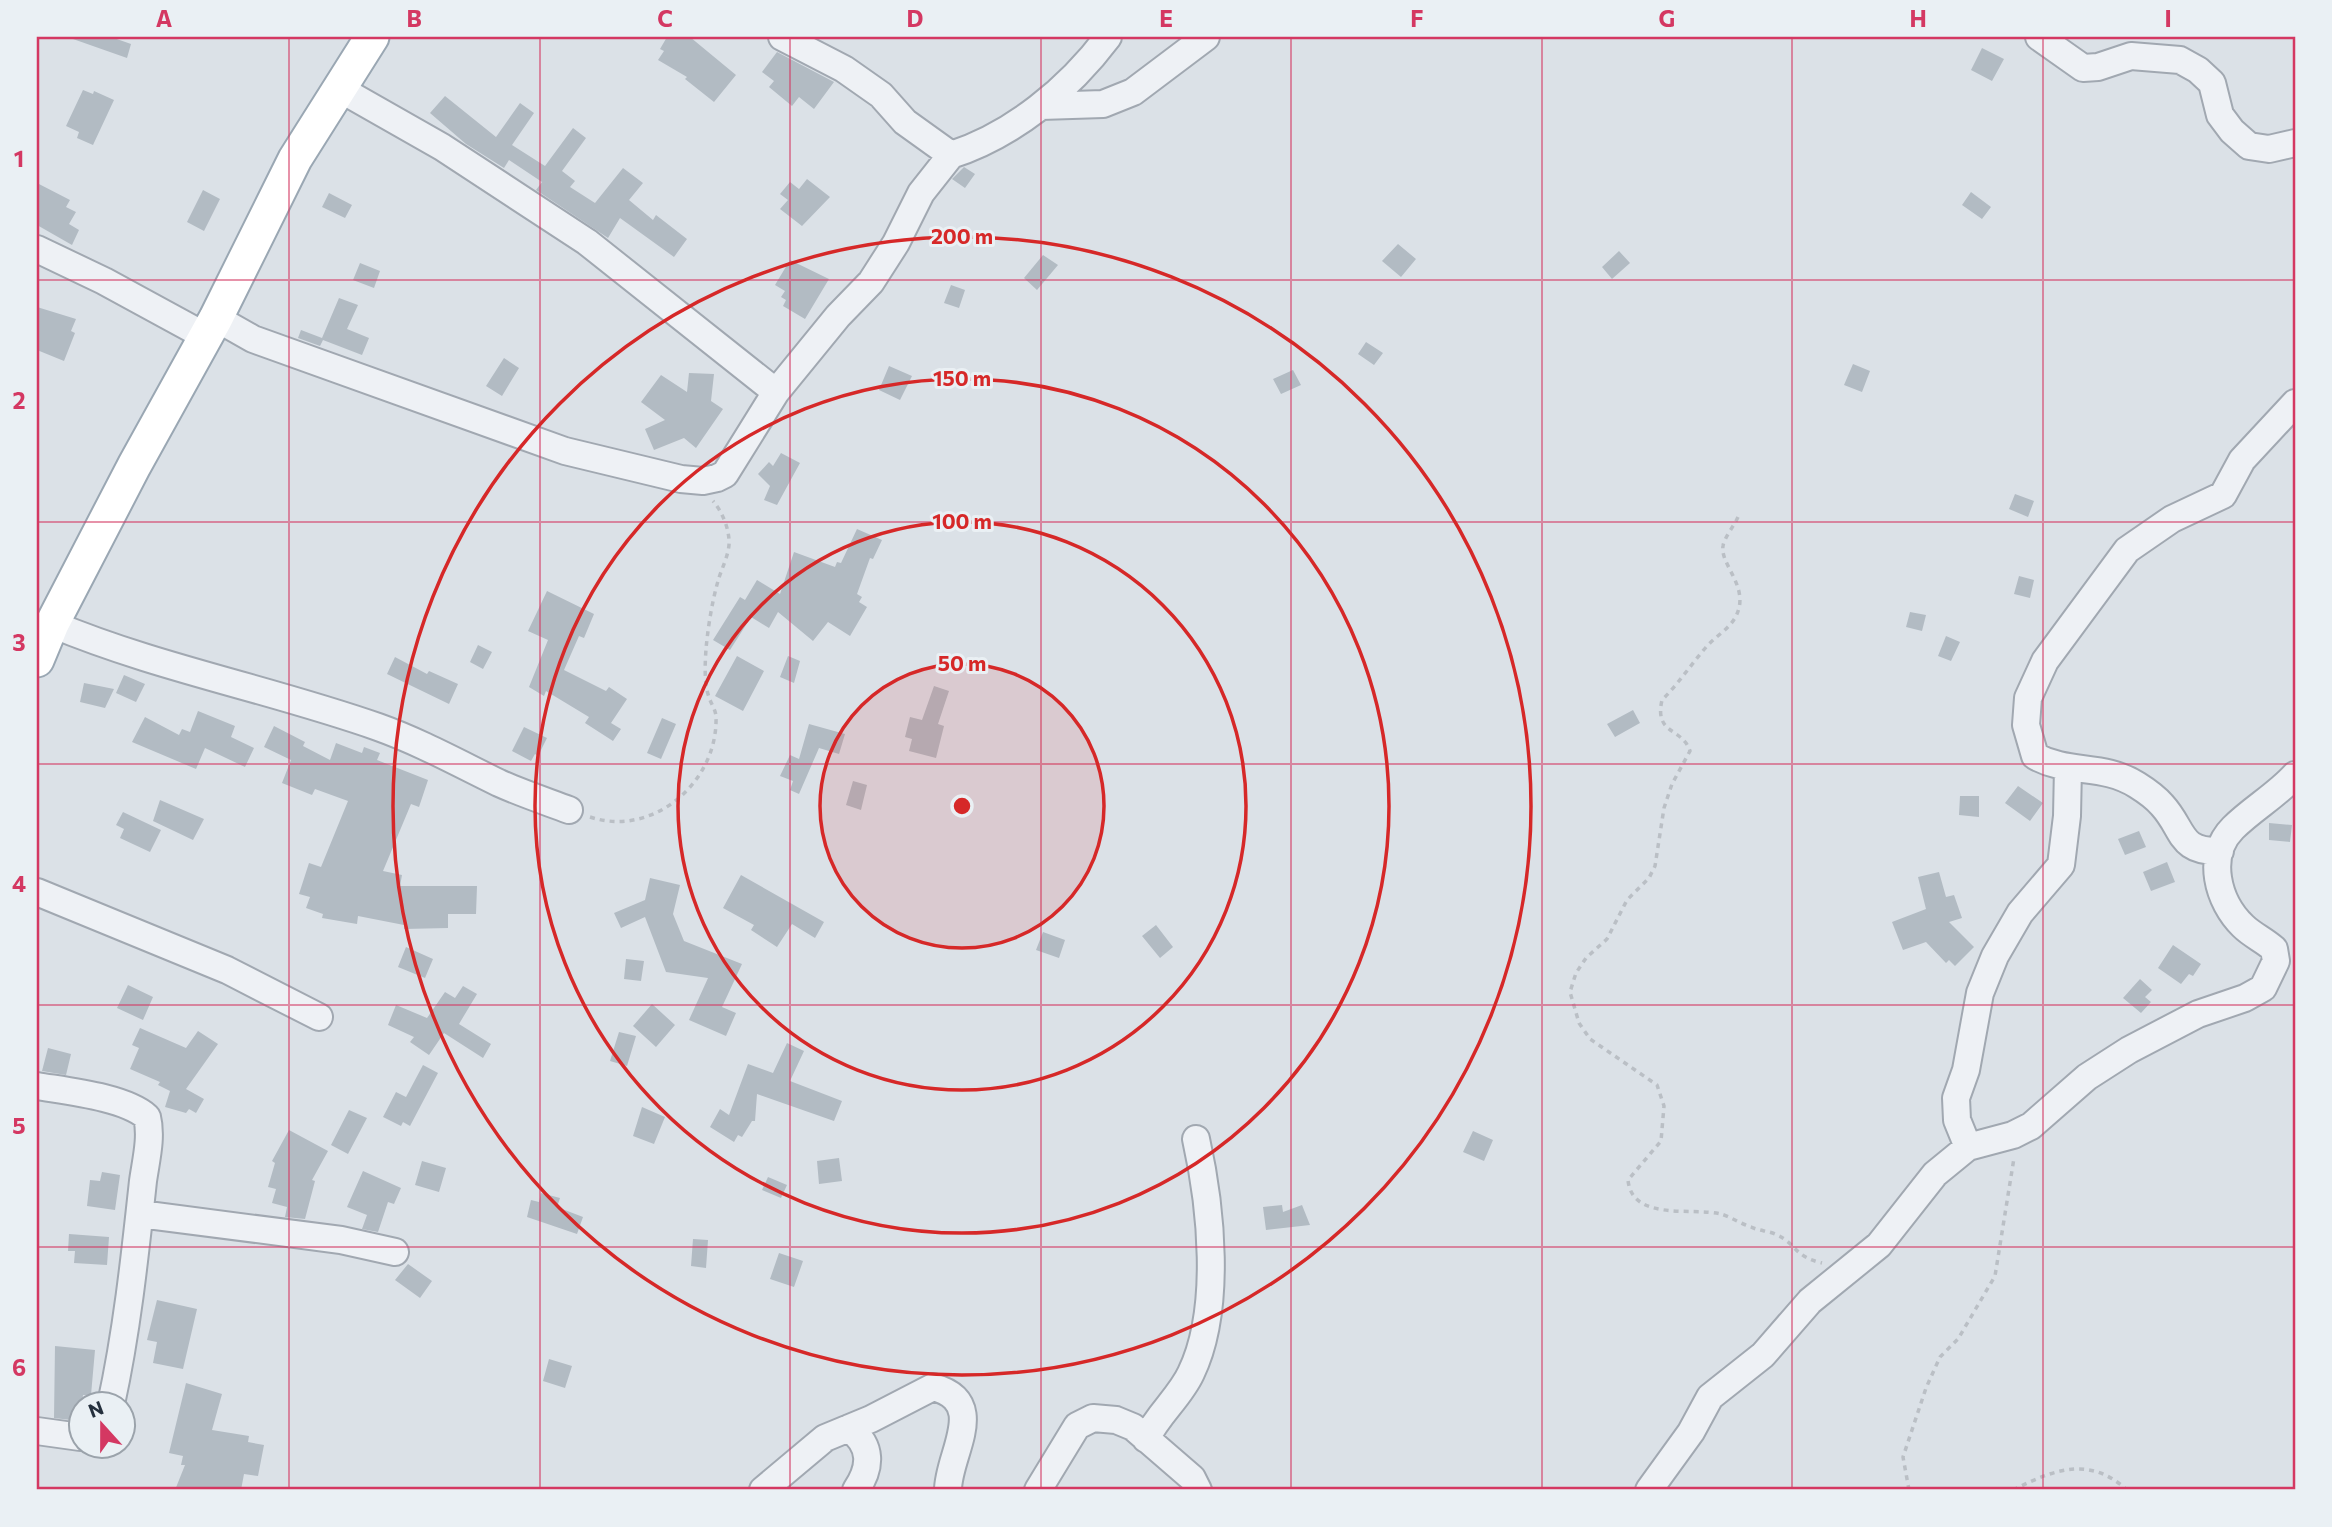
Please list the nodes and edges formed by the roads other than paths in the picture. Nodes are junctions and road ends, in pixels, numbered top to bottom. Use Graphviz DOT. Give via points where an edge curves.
graph roads {
  1 [pos="372,37"];
  2 [pos="782,37"];
  3 [pos="1108,37"];
  4 [pos="1206,37"];
  5 [pos="2039,37"];
  6 [pos="340,89"];
  7 [pos="1041,106"];
  8 [pos="2295,142"];
  9 [pos="951,155"];
  10 [pos="37,249"];
  11 [pos="210,327"];
  12 [pos="776,392"];
  13 [pos="2295,403"];
  14 [pos="52,624"];
  15 [pos="37,660"];
  16 [pos="2068,767"];
  17 [pos="2295,775"];
  18 [pos="569,810"];
  19 [pos="2220,851"];
  20 [pos="37,892"];
  21 [pos="2284,947"];
  22 [pos="319,1017"];
  23 [pos="37,1086"];
  24 [pos="1196,1139"];
  25 [pos="1968,1147"];
  26 [pos="140,1214"];
  27 [pos="395,1252"];
  28 [pos="114,1390"];
  29 [pos="849,1428"];
  30 [pos="37,1431"];
  31 [pos="66,1435"];
  32 [pos="1146,1440"];
  33 [pos="763,1490"];
  34 [pos="856,1490"];
  35 [pos="948,1490"];
  36 [pos="1038,1490"];
  37 [pos="1198,1490"];
  38 [pos="1649,1490"];
  1 -- 6 [label="main road"];
  2 -- 9 [label="street" via="844,69"];
  3 -- 7 [label="street" via="1089,63"];
  4 -- 7 [label="street" via="1156,77 1123,96 1103,104"];
  5 -- 8 [label="street" via="2083,68 2130,56 2180,60 2212,83 2220,115 2249,146 2269,149"];
  6 -- 11 [label="main road" via="295,159"];
  6 -- 12 [label="street" via="442,148 587,242"];
  7 -- 9 [label="street" via="985,144"];
  9 -- 12 [label="street" via="921,193 871,282"];
  10 -- 11 [label="street"];
  11 -- 12 [label="street" via="565,451 681,479 703,481 725,474"];
  11 -- 14 [label="main road"];
  13 -- 16 [label="street" via="2242,460 2223,495 2172,519 2127,550 2045,661 2028,698 2030,744 2035,756"];
  14 -- 15 [label="main road"];
  14 -- 18 [label="street" via="97,643 380,728"];
  16 -- 19 [label="street" via="2109,771 2136,784 2163,805 2191,846"];
  16 -- 25 [label="street" via="2061,864 2020,913 1980,993 1956,1098 1957,1119"];
  17 -- 19 [label="street" via="2232,828"];
  19 -- 21 [label="street" via="2216,879 2227,906 2244,927"];
  20 -- 22 [label="street" via="226,970"];
  21 -- 25 [label="street" via="2263,988 2198,1014 2129,1051 2087,1077 2031,1126"];
  23 -- 26 [label="street" via="120,1104 147,1116"];
  24 -- 32 [label="street" via="1207,1191 1212,1258 1208,1318 1193,1370"];
  25 -- 38 [label="street" via="1935,1174 1879,1245 1810,1301 1763,1355 1710,1396 1686,1440"];
  26 -- 27 [label="street" via="341,1240"];
  26 -- 28 [label="street"];
  29 -- 33 [label="street" via="811,1447"];
  29 -- 34 [label="street" via="860,1436 868,1462"];
  29 -- 35 [label="street" via="925,1389 942,1390 959,1403 964,1422"];
  30 -- 31 [label="street"];
  32 -- 36 [label="street" via="1133,1427 1116,1420 1085,1420"];
  32 -- 37 [label="street" via="1192,1478"];
}
